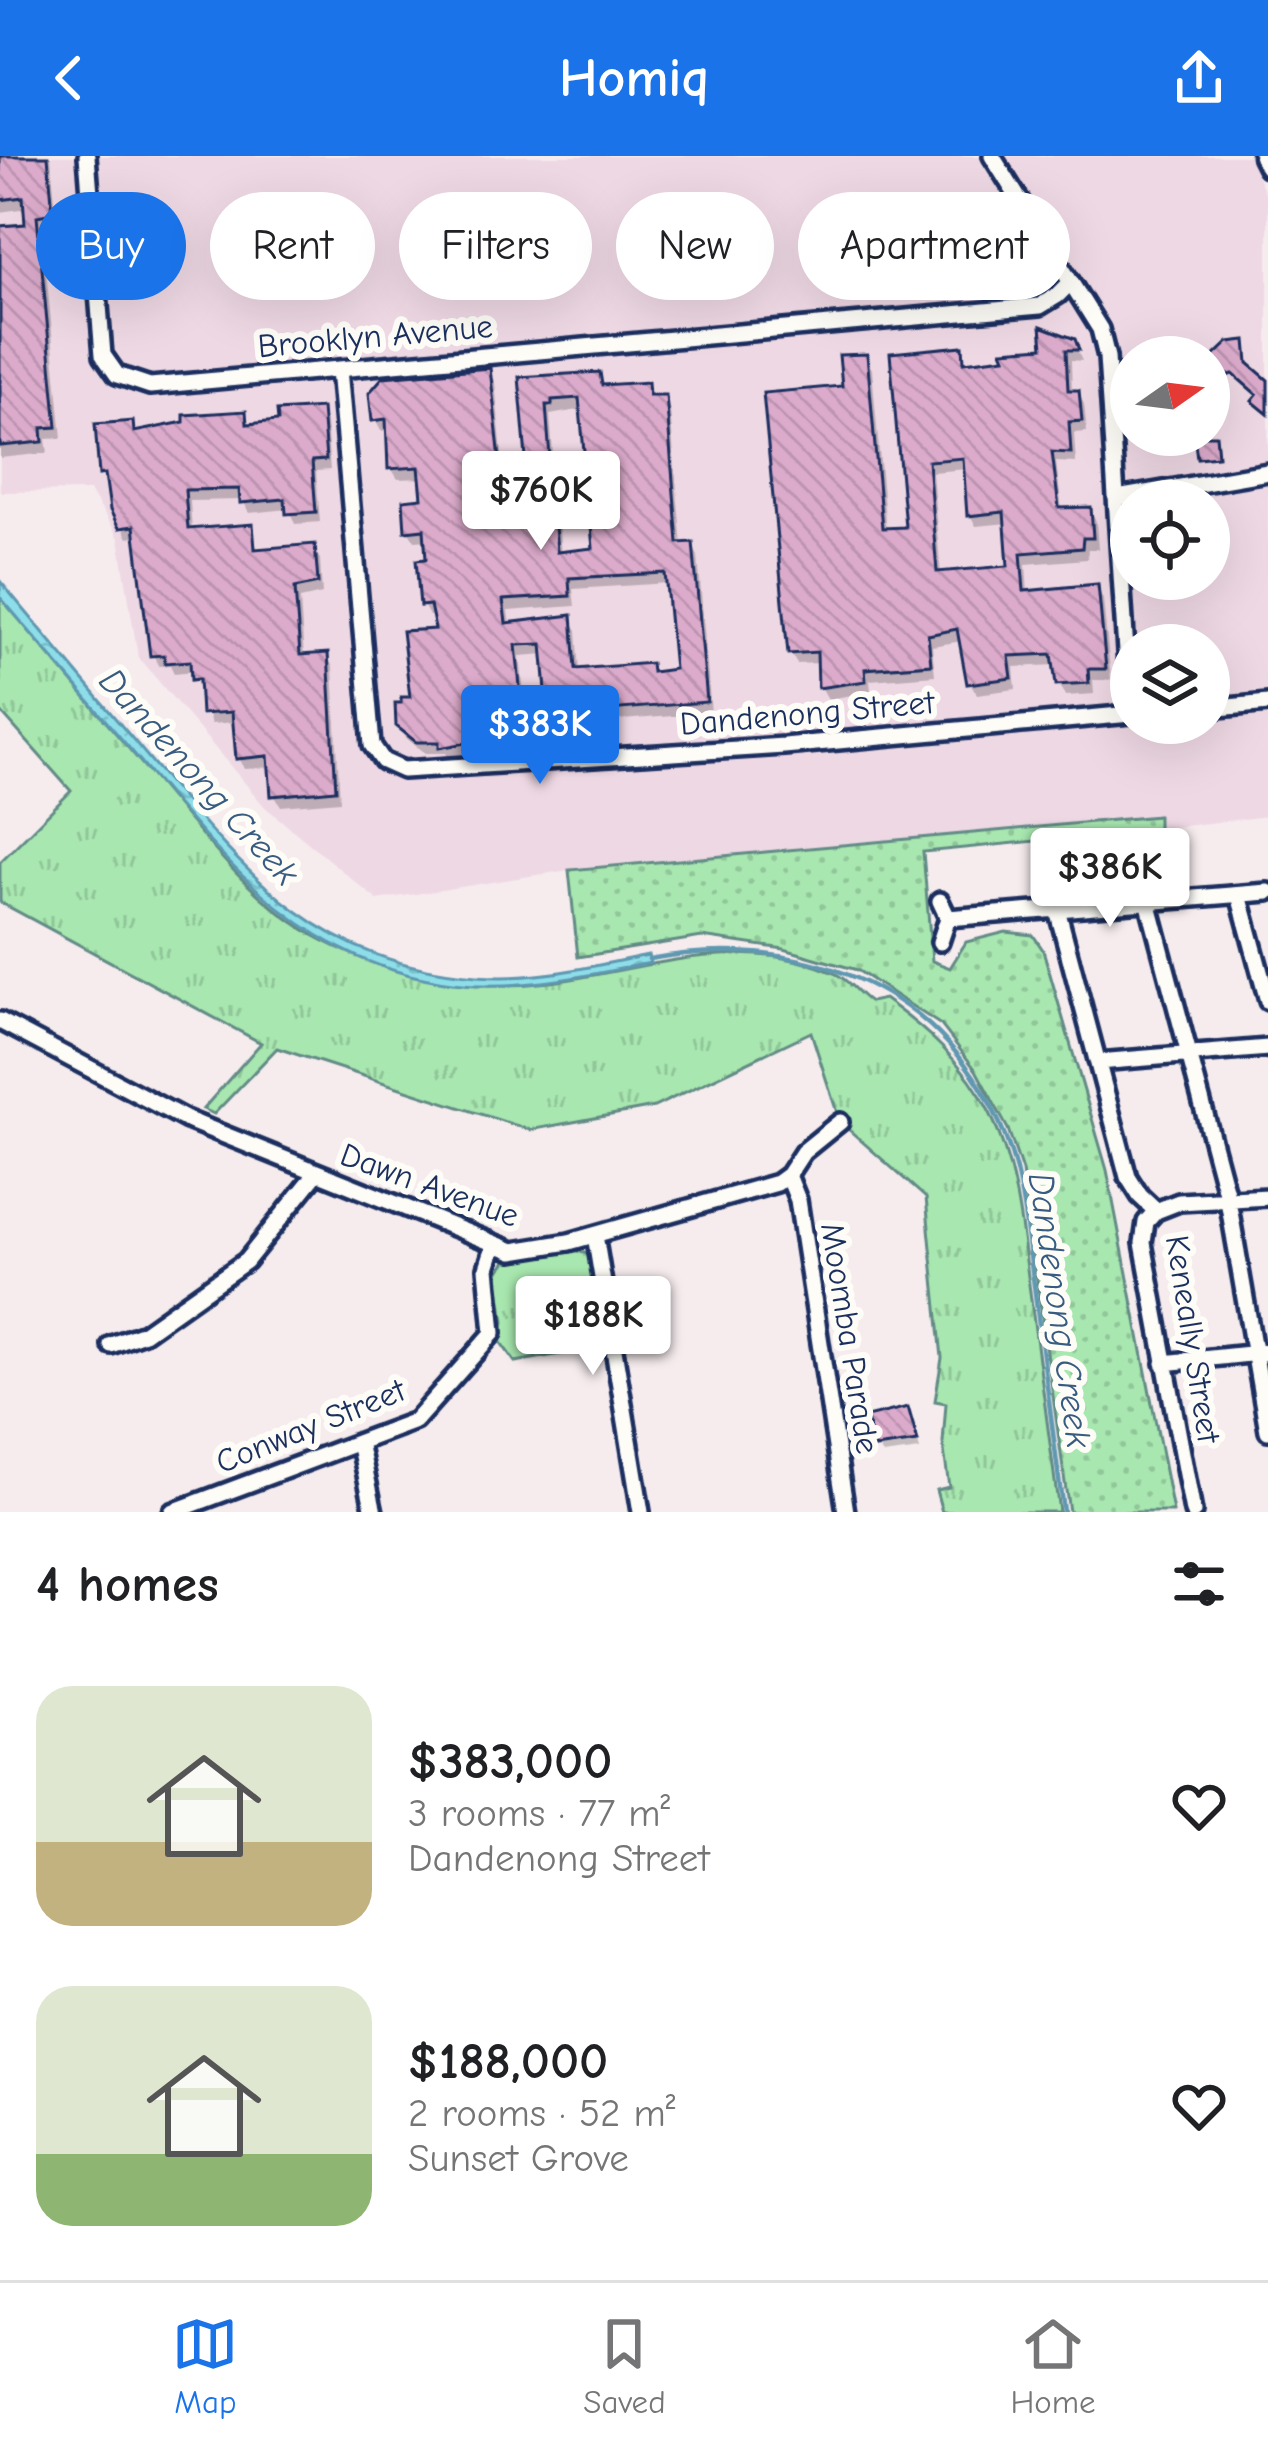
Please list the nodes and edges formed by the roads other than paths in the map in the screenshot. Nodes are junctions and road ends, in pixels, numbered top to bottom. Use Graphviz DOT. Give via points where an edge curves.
graph roads {
  1 [pos="87,156"];
  2 [pos="992,156"];
  3 [pos="1263,156"];
  4 [pos="1268,166"];
  5 [pos="1071,282"];
  6 [pos="339,369"];
  7 [pos="1268,472"];
  8 [pos="1116,480"];
  9 [pos="1222,480"];
  10 [pos="1268,704"];
  11 [pos="1230,707"];
  12 [pos="1110,716"];
  13 [pos="1268,892"];
  14 [pos="1239,895"];
  15 [pos="940,901"];
  16 [pos="1148,901"];
  17 [pos="1057,910"];
  18 [pos="947,918"];
  19 [pos="940,942"];
  20 [pos="1268,1001"];
  21 [pos="0,1021"];
  22 [pos="1268,1048"];
  23 [pos="1188,1054"];
  24 [pos="1098,1062"];
  25 [pos="840,1122"];
  26 [pos="316,1174"];
  27 [pos="788,1175"];
  28 [pos="1268,1197"];
  29 [pos="1228,1200"];
  30 [pos="1156,1211"];
  31 [pos="595,1235"];
  32 [pos="494,1246"];
  33 [pos="110,1345"];
  34 [pos="1261,1352"];
  35 [pos="1163,1364"];
  36 [pos="1268,1431"];
  37 [pos="359,1442"];
  38 [pos="172,1512"];
  39 [pos="374,1512"];
  40 [pos="641,1512"];
  41 [pos="847,1512"];
  42 [pos="1193,1512"];
  1 -- 6 [label="street, Brooklyn Avenue" via="103,355 116,375 150,386"];
  2 -- 5 [label="street"];
  3 -- 4 [label="main road"];
  5 -- 6 [label="street, Brooklyn Avenue" via="1040,306"];
  5 -- 8 [label="street" via="1100,329"];
  6 -- 12 [label="street, Dandenong Street" via="372,745 403,770"];
  7 -- 9 [label="street"];
  10 -- 11 [label="street"];
  13 -- 14 [label="street"];
  14 -- 16 [label="street"];
  14 -- 20 [label="street"];
  15 -- 18 [label="street"];
  16 -- 17 [label="street"];
  16 -- 23 [label="street"];
  17 -- 18 [label="street"];
  17 -- 24 [label="street, Keneally Street"];
  18 -- 19 [label="street"];
  21 -- 26 [label="street, Dawn Avenue" via="184,1119"];
  22 -- 23 [label="street"];
  23 -- 24 [label="street"];
  23 -- 29 [label="street"];
  24 -- 30 [label="street, Keneally Street" via="1129,1177"];
  25 -- 27 [label="street, Dawn Avenue"];
  26 -- 32 [label="street, Dawn Avenue"];
  26 -- 33 [label="street" via="246,1261 144,1333"];
  27 -- 31 [label="street, Dawn Avenue"];
  27 -- 41 [label="street, Moomba Parade"];
  28 -- 29 [label="street"];
  29 -- 30 [label="street"];
  29 -- 34 [label="street"];
  30 -- 35 [label="street, Keneally Street" via="1143,1243"];
  31 -- 32 [label="street, Dawn Avenue" via="520,1250"];
  31 -- 40 [label="street"];
  32 -- 37 [label="street, Conway Street" via="487,1268 493,1333 419,1419"];
  34 -- 35 [label="street"];
  34 -- 36 [label="street"];
  35 -- 42 [label="street, Keneally Street"];
  37 -- 38 [label="street, Conway Street"];
  37 -- 39 [label="street"];
}
